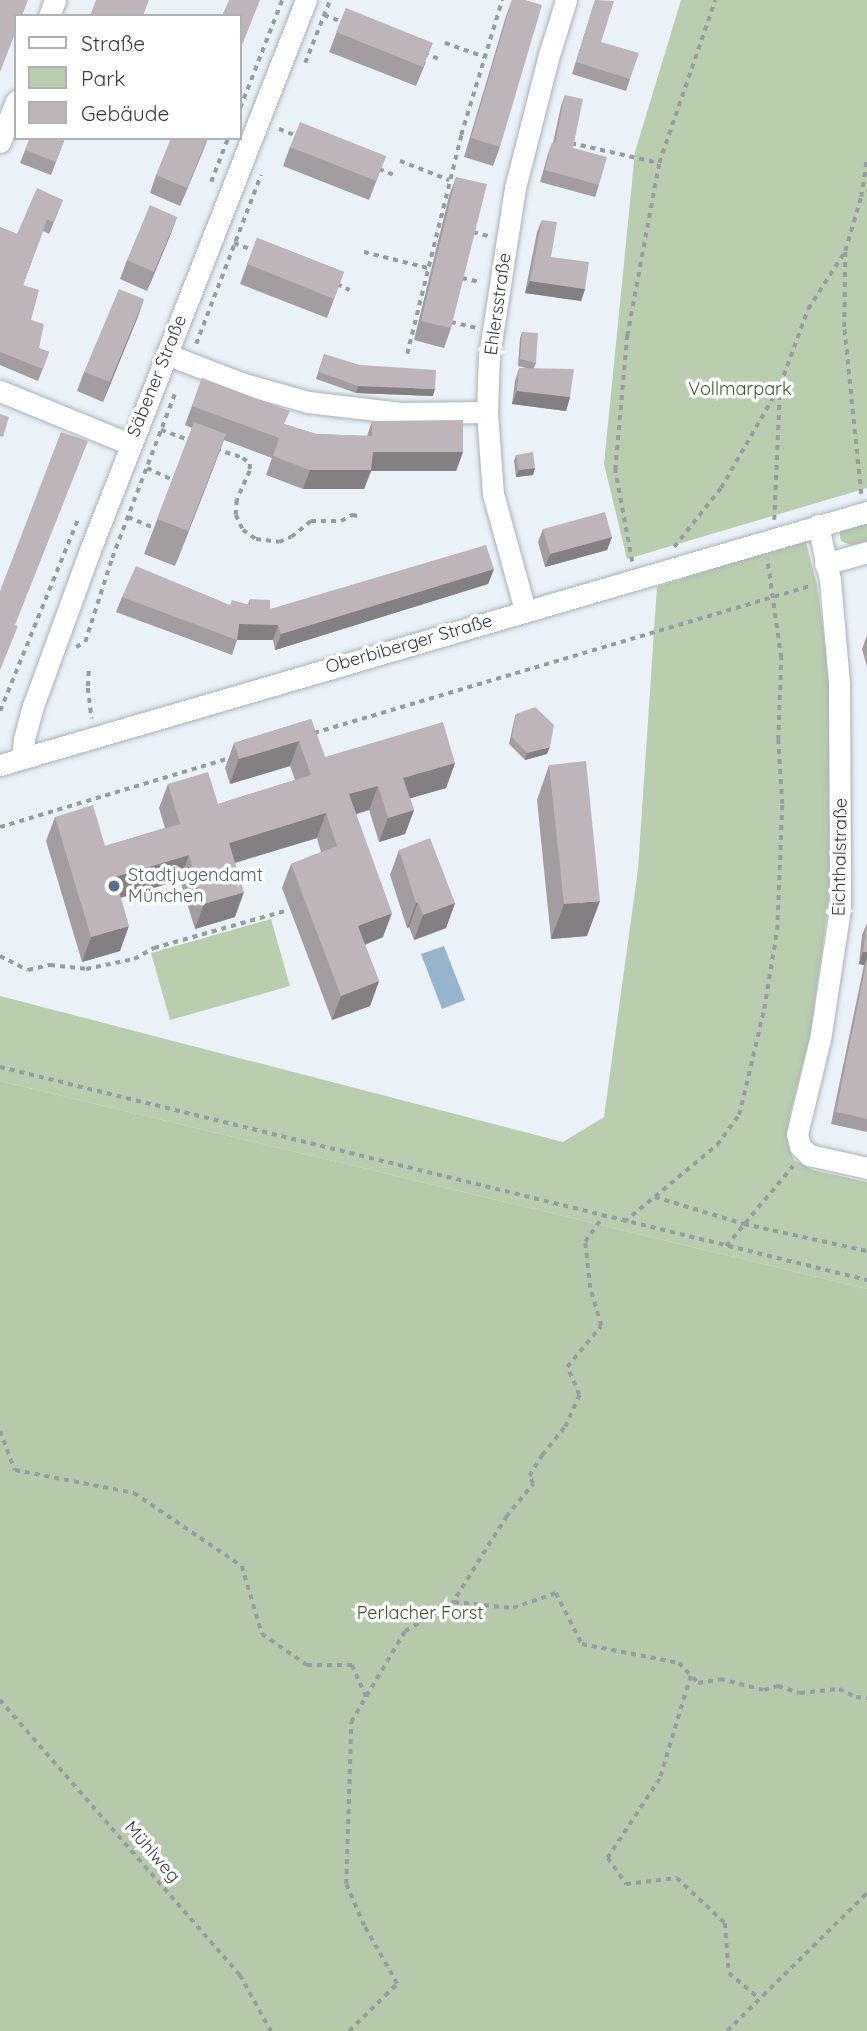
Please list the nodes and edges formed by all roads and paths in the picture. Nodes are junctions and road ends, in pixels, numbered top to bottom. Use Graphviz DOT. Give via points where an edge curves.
graph roads {
  1 [pos="282,0"];
  2 [pos="306,0"];
  3 [pos="330,0"];
  4 [pos="502,0"];
  5 [pos="566,0"];
  6 [pos="715,0"];
  7 [pos="324,15"];
  8 [pos="350,24"];
  9 [pos="445,43"];
  10 [pos="414,49"];
  11 [pos="485,57"];
  12 [pos="439,58"];
  13 [pos="304,65"];
  14 [pos="242,103"];
  15 [pos="14,106"];
  16 [pos="305,139"];
  17 [pos="274,141"];
  18 [pos="0,142"];
  19 [pos="567,142"];
  20 [pos="867,157"];
  21 [pos="400,161"];
  22 [pos="659,163"];
  23 [pos="369,165"];
  24 [pos="264,167"];
  25 [pos="394,175"];
  26 [pos="449,180"];
  27 [pos="234,243"];
  28 [pos="845,251"];
  29 [pos="365,252"];
  30 [pos="260,253"];
  31 [pos="428,268"];
  32 [pos="324,279"];
  33 [pos="350,289"];
  34 [pos="451,322"];
  35 [pos="491,331"];
  36 [pos="166,354"];
  37 [pos="407,354"];
  38 [pos="188,362"];
  39 [pos="780,385"];
  40 [pos="0,391"];
  41 [pos="487,412"];
  42 [pos="162,430"];
  43 [pos="193,442"];
  44 [pos="130,444"];
  45 [pos="213,448"];
  46 [pos="147,468"];
  47 [pos="173,480"];
  48 [pos="864,512"];
  49 [pos="359,516"];
  50 [pos="128,517"];
  51 [pos="818,525"];
  52 [pos="154,528"];
  53 [pos="771,538"];
  54 [pos="867,552"];
  55 [pos="675,566"];
  56 [pos="827,572"];
  57 [pos="636,578"];
  58 [pos="773,597"];
  59 [pos="525,610"];
  60 [pos="85,642"];
  61 [pos="89,671"];
  62 [pos="94,728"];
  63 [pos="302,737"];
  64 [pos="22,756"];
  65 [pos="236,757"];
  66 [pos="0,765"];
  67 [pos="0,827"];
  68 [pos="285,911"];
  69 [pos="0,956"];
  70 [pos="0,1067"];
  71 [pos="803,1149"];
  72 [pos="867,1168"];
  73 [pos="654,1197"];
  74 [pos="603,1216"];
  75 [pos="624,1222"];
  76 [pos="744,1224"];
  77 [pos="725,1246"];
  78 [pos="867,1251"];
  79 [pos="867,1280"];
  80 [pos="0,1431"];
  81 [pos="453,1601"];
  82 [pos="691,1676"];
  83 [pos="366,1697"];
  84 [pos="867,1698"];
  85 [pos="0,1700"];
  86 [pos="867,1893"];
  87 [pos="760,1998"];
  88 [pos="271,2031"];
  89 [pos="349,2031"];
  90 [pos="727,2031"];
  1 -- 14 [label="path"];
  2 -- 36 [label="street, Säbener Straße"];
  3 -- 7 [label="path"];
  4 -- 11 [label="path"];
  5 -- 35 [label="street, Ehlersstraße" via="528,133"];
  6 -- 22 [label="path"];
  7 -- 8 [label="path"];
  7 -- 13 [label="path"];
  9 -- 11 [label="path"];
  10 -- 12 [label="path"];
  11 -- 26 [label="path"];
  15 -- 18 [label="street"];
  16 -- 17 [label="path" via="279,128"];
  19 -- 22 [label="path"];
  20 -- 28 [label="path"];
  21 -- 26 [label="path"];
  22 -- 57 [label="path" via="627,336 615,470"];
  23 -- 25 [label="path"];
  24 -- 27 [label="path"];
  26 -- 31 [label="path"];
  27 -- 30 [label="path"];
  27 -- 38 [label="path"];
  28 -- 39 [label="path" via="808,309"];
  28 -- 48 [label="path" via="844,327"];
  29 -- 31 [label="path"];
  31 -- 37 [label="path"];
  32 -- 33 [label="path"];
  34 -- 35 [label="path"];
  35 -- 41 [label="street, Ehlersstraße"];
  36 -- 38 [label="street"];
  36 -- 44 [label="street, Säbener Straße"];
  38 -- 41 [label="street" via="308,402 401,413"];
  38 -- 42 [label="path"];
  39 -- 53 [label="path"];
  39 -- 55 [label="path" via="721,488 671,550"];
  40 -- 44 [label="street"];
  41 -- 59 [label="street, Ehlersstraße" via="493,494"];
  42 -- 43 [label="path"];
  42 -- 46 [label="path"];
  44 -- 64 [label="street, Säbener Straße" via="33,706"];
  45 -- 49 [label="path" via="250,464 235,507 243,530 256,539 279,542 311,521"];
  46 -- 47 [label="path"];
  46 -- 50 [label="path"];
  48 -- 51 [label="street, Oberbiberger Straße"];
  50 -- 52 [label="path"];
  50 -- 60 [label="path"];
  51 -- 53 [label="street, Oberbiberger Straße"];
  51 -- 56 [label="street"];
  53 -- 55 [label="street, Oberbiberger Straße"];
  53 -- 58 [label="path"];
  54 -- 56 [label="street"];
  55 -- 57 [label="street, Oberbiberger Straße"];
  56 -- 58 [label="path"];
  56 -- 71 [label="street, Eichthalstraße" via="839,683 841,909 820,1039 797,1134"];
  57 -- 59 [label="street, Oberbiberger Straße"];
  58 -- 63 [label="path"];
  58 -- 73 [label="path" via="781,658 778,740 782,804 776,930 764,1009 739,1115 717,1145"];
  59 -- 64 [label="street, Oberbiberger Straße"];
  61 -- 62 [label="path"];
  64 -- 66 [label="street, Oberbiberger Straße"];
  65 -- 67 [label="path"];
  68 -- 69 [label="path" via="154,948 134,959 86,969 50,965 27,970"];
  70 -- 74 [label="path"];
  71 -- 72 [label="street" via="809,1155"];
  71 -- 76 [label="path"];
  73 -- 75 [label="path"];
  73 -- 76 [label="path"];
  74 -- 75 [label="path"];
  74 -- 81 [label="path" via="585,1242 590,1288 601,1326 567,1367 579,1395 565,1427 529,1476 533,1484 506,1517"];
  75 -- 77 [label="path"];
  76 -- 77 [label="path"];
  76 -- 78 [label="path"];
  77 -- 79 [label="path"];
  80 -- 83 [label="path" via="15,1471 134,1493 242,1566 262,1634 307,1665 352,1665"];
  81 -- 82 [label="path" via="513,1608 556,1593 582,1644 679,1662"];
  81 -- 83 [label="path" via="405,1631"];
  82 -- 84 [label="path" via="698,1683 720,1679 800,1693 839,1689"];
  82 -- 87 [label="path" via="660,1779 608,1858 626,1884 677,1878 687,1886 725,1923 729,1973"];
  83 -- 89 [label="path" via="351,1722 346,1884 397,1984"];
  85 -- 88 [label="path, Mühlweg" via="240,1975"];
  86 -- 87 [label="path"];
  87 -- 90 [label="path"];
}
